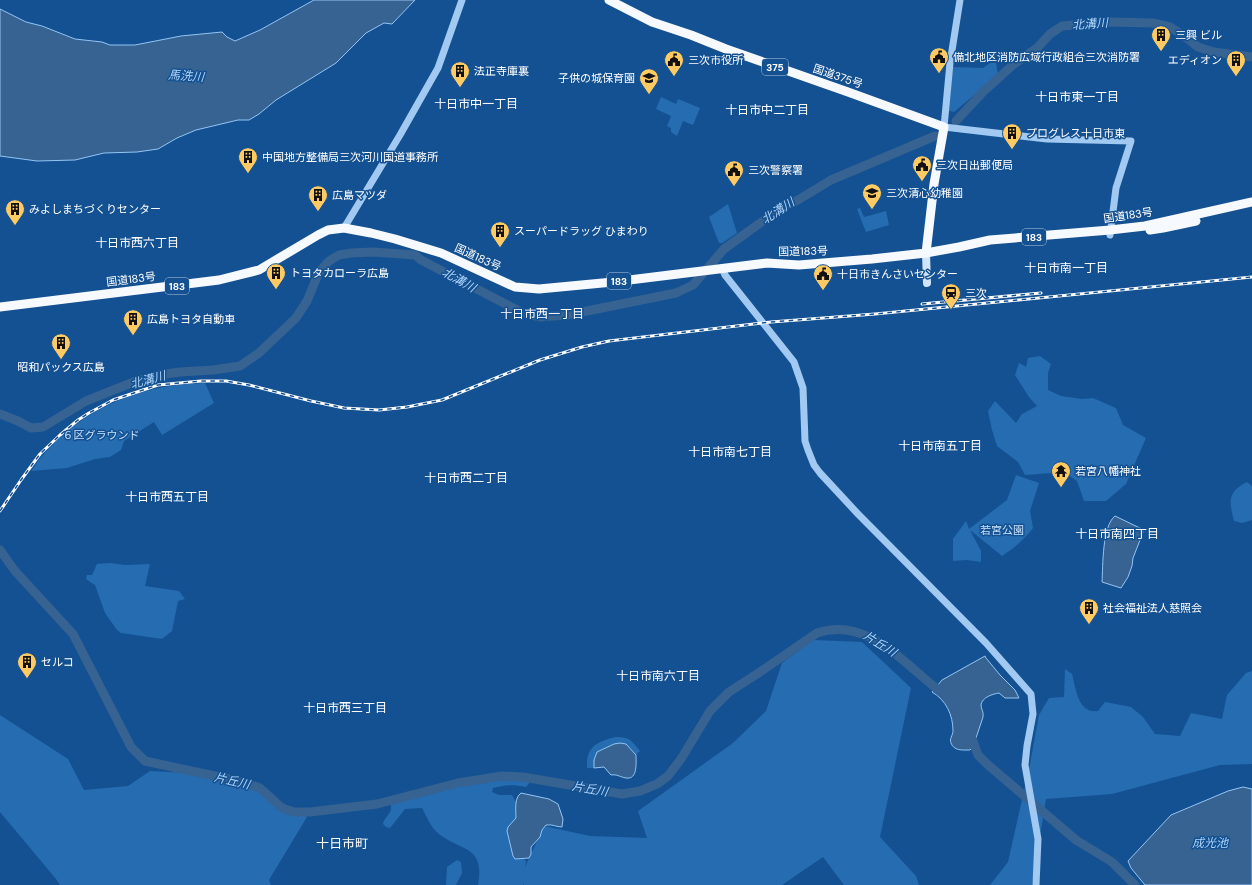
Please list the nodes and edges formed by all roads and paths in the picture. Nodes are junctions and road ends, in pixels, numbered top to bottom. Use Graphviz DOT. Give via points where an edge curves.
graph roads {
  1 [pos="462,0"];
  2 [pos="608,0"];
  3 [pos="960,0"];
  4 [pos="944,127"];
  5 [pos="1252,202"];
  6 [pos="1252,208"];
  7 [pos="344,228"];
  8 [pos="1110,233"];
  9 [pos="926,253"];
  10 [pos="722,268"];
  11 [pos="927,283"];
  12 [pos="0,306"];
  13 [pos="1036,885"];
  1 -- 7 [label="street" via="438,68"];
  2 -- 4 [label="highway, 国道375号 / 375" via="652,22"];
  3 -- 4 [label="street" via="950,63"];
  4 -- 8 [label="street" via="1047,139 1131,142 1116,188"];
  4 -- 9 [label="highway"];
  5 -- 8 [label="highway, 国道183号 / 183"];
  6 -- 8 [label="highway, 国道183号 / 183" via="1163,228"];
  7 -- 10 [label="highway, 国道183号 / 183" via="389,237 441,254 515,287 539,289"];
  7 -- 12 [label="highway, 国道183号 / 183" via="328,230 259,270 225,279"];
  8 -- 9 [label="highway, 国道183号 / 183" via="990,240"];
  9 -- 10 [label="highway, 国道183号 / 183"];
  9 -- 11 [label="main road"];
  10 -- 13 [label="street" via="794,362 803,388 805,441 814,465 858,514 986,643 1031,694 1033,714 1025,765 1038,839"];
}
